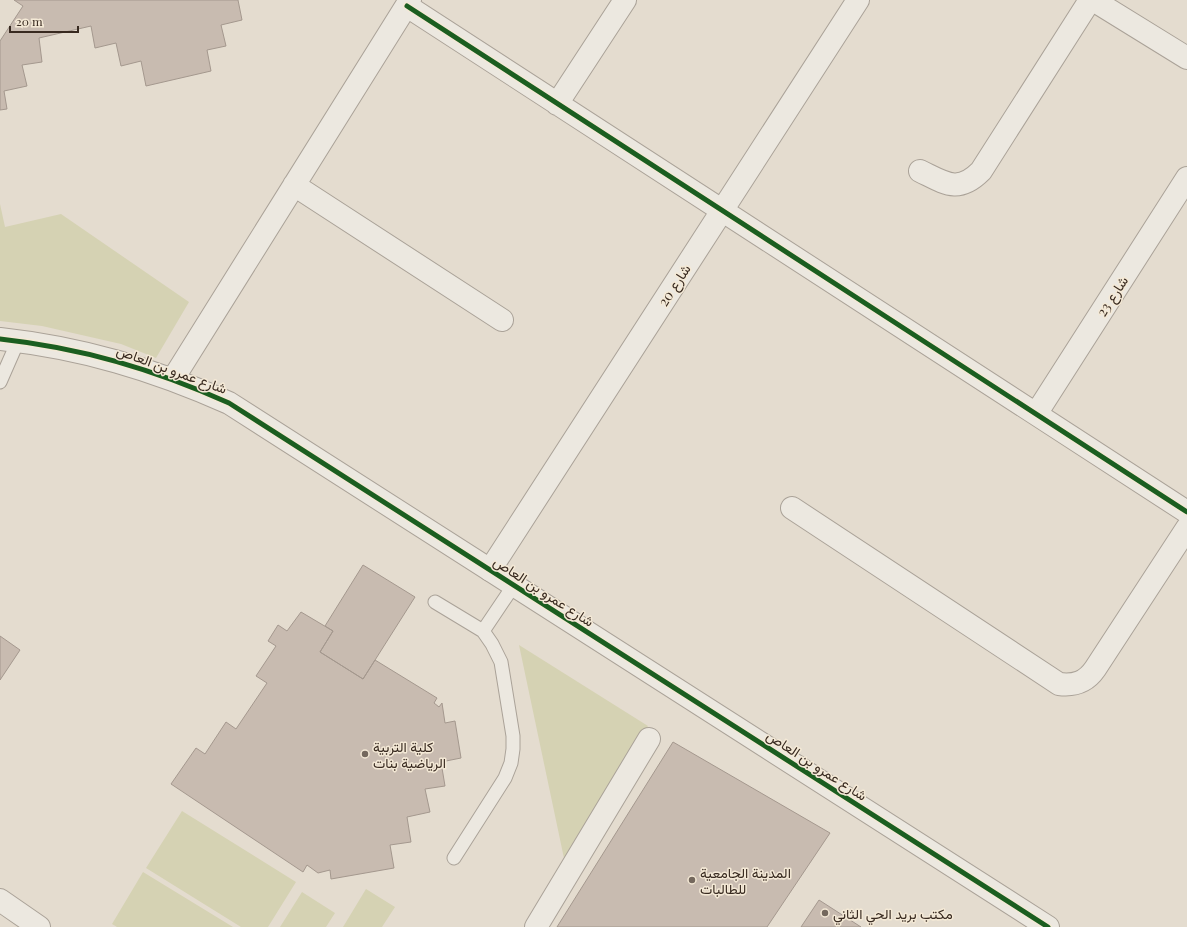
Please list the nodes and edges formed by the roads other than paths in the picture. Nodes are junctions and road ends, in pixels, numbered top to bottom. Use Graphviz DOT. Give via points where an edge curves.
graph roads {
  1 [pos="625,0"];
  2 [pos="858,0"];
  3 [pos="1092,0"];
  4 [pos="408,3"];
  5 [pos="1187,58"];
  6 [pos="557,104"];
  7 [pos="920,171"];
  8 [pos="1187,178"];
  9 [pos="294,185"];
  10 [pos="722,210"];
  11 [pos="502,320"];
  12 [pos="9,340"];
  13 [pos="173,379"];
  14 [pos="0,382"];
  15 [pos="1036,414"];
  16 [pos="792,508"];
  17 [pos="1187,512"];
  18 [pos="1187,528"];
  19 [pos="490,570"];
  20 [pos="514,585"];
  21 [pos="435,602"];
  22 [pos="483,631"];
  23 [pos="649,739"];
  24 [pos="454,858"];
  25 [pos="0,900"];
  26 [pos="40,927"];
  27 [pos="536,927"];
  28 [pos="1048,927"];
  1 -- 6 [label="street"];
  2 -- 10 [label="street, شارع 20"];
  3 -- 5 [label="street"];
  3 -- 7 [label="street" via="975,177 967,182 948,185"];
  4 -- 6 [label="street"];
  4 -- 9 [label="street"];
  6 -- 10 [label="street"];
  8 -- 15 [label="street, شارع 23"];
  9 -- 11 [label="street"];
  9 -- 13 [label="street"];
  10 -- 15 [label="street"];
  10 -- 19 [label="street, شارع 20"];
  12 -- 13 [label="street, شارع عمرو بن العاص" via="70,349"];
  12 -- 14 [label="lane"];
  13 -- 19 [label="street, شارع عمرو بن العاص" via="229,403"];
  15 -- 17 [label="street"];
  16 -- 18 [label="street" via="1059,684 1068,686 1084,681 1095,669"];
  19 -- 20 [label="street, شارع عمرو بن العاص"];
  20 -- 22 [label="lane"];
  20 -- 28 [label="street, شارع عمرو بن العاص"];
  21 -- 22 [label="lane"];
  22 -- 24 [label="lane" via="501,662 513,749 505,778"];
  23 -- 27 [label="street"];
  25 -- 26 [label="street"];
}
